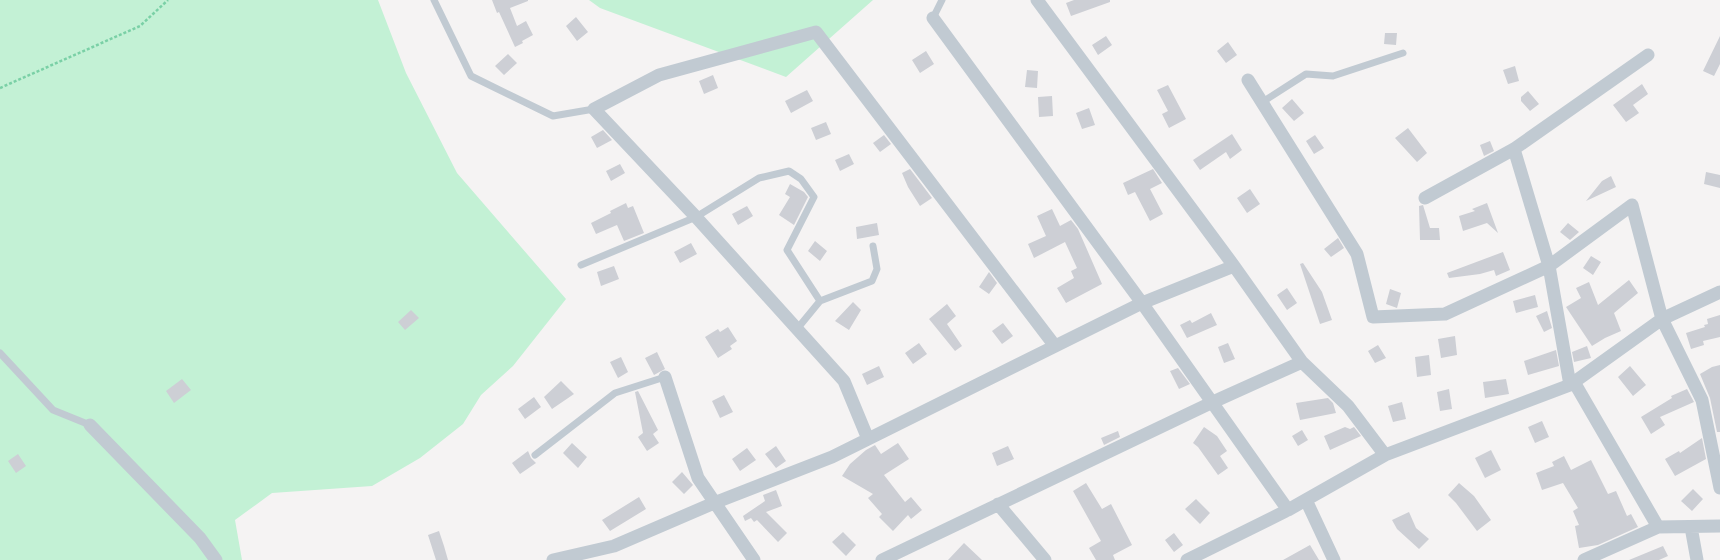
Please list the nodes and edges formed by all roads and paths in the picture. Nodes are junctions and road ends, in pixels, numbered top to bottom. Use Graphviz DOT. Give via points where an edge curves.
graph roads {
  1 [pos="168,0"];
  2 [pos="434,0"];
  3 [pos="942,0"];
  4 [pos="1037,0"];
  5 [pos="933,18"];
  6 [pos="1403,53"];
  7 [pos="1648,55"];
  8 [pos="1248,80"];
  9 [pos="0,88"];
  10 [pos="1261,103"];
  11 [pos="594,109"];
  12 [pos="1514,149"];
  13 [pos="1425,198"];
  14 [pos="696,217"];
  15 [pos="874,246"];
  16 [pos="581,265"];
  17 [pos="1234,266"];
  18 [pos="1550,266"];
  19 [pos="1720,292"];
  20 [pos="820,301"];
  21 [pos="1142,303"];
  22 [pos="1662,319"];
  23 [pos="797,329"];
  24 [pos="1055,346"];
  25 [pos="0,354"];
  26 [pos="1302,362"];
  27 [pos="665,377"];
  28 [pos="1572,383"];
  29 [pos="1213,402"];
  30 [pos="90,425"];
  31 [pos="868,439"];
  32 [pos="535,455"];
  33 [pos="1385,455"];
  34 [pos="1720,488"];
  35 [pos="1306,500"];
  36 [pos="714,503"];
  37 [pos="998,504"];
  38 [pos="1288,510"];
  39 [pos="1720,526"];
  40 [pos="1658,527"];
  41 [pos="1691,527"];
  42 [pos="216,560"];
  43 [pos="553,560"];
  44 [pos="754,560"];
  45 [pos="882,560"];
  46 [pos="1045,560"];
  47 [pos="1187,560"];
  48 [pos="1334,560"];
  49 [pos="1584,560"];
  50 [pos="1697,560"];
  1 -- 9 [label="path" via="140,26"];
  2 -- 11 [label="lane" via="471,76 553,116"];
  3 -- 5 [label="lane"];
  4 -- 17 [label="street"];
  5 -- 21 [label="street"];
  6 -- 10 [label="lane" via="1332,76 1306,74"];
  7 -- 12 [label="street"];
  8 -- 10 [label="street"];
  10 -- 18 [label="street" via="1356,254 1373,317 1445,314"];
  11 -- 14 [label="street"];
  11 -- 24 [label="street" via="659,75 816,32"];
  12 -- 13 [label="street"];
  12 -- 18 [label="street"];
  14 -- 16 [label="lane"];
  14 -- 20 [label="lane" via="759,178 789,171 800,179 814,197 787,250"];
  14 -- 23 [label="street"];
  15 -- 20 [label="lane" via="877,268 872,281"];
  17 -- 21 [label="street"];
  17 -- 26 [label="street"];
  18 -- 22 [label="street" via="1632,205"];
  18 -- 28 [label="street"];
  19 -- 22 [label="street"];
  20 -- 23 [label="lane"];
  21 -- 24 [label="street"];
  21 -- 29 [label="street"];
  22 -- 28 [label="street"];
  22 -- 34 [label="street" via="1702,400"];
  23 -- 31 [label="street" via="844,381"];
  24 -- 31 [label="street"];
  25 -- 30 [label="lane" via="53,410"];
  26 -- 29 [label="street"];
  26 -- 33 [label="street" via="1348,406"];
  27 -- 32 [label="lane" via="615,394"];
  27 -- 36 [label="street" via="698,478"];
  28 -- 33 [label="street"];
  28 -- 40 [label="street"];
  29 -- 37 [label="street"];
  29 -- 38 [label="street"];
  30 -- 42 [label="street" via="200,538"];
  31 -- 36 [label="street" via="832,457"];
  33 -- 35 [label="street"];
  35 -- 38 [label="street"];
  35 -- 48 [label="street"];
  36 -- 43 [label="street" via="614,546"];
  36 -- 44 [label="street"];
  37 -- 45 [label="street"];
  37 -- 46 [label="street"];
  38 -- 47 [label="street"];
  39 -- 41 [label="street"];
  40 -- 41 [label="street"];
  40 -- 49 [label="street"];
  41 -- 50 [label="street"];
}
